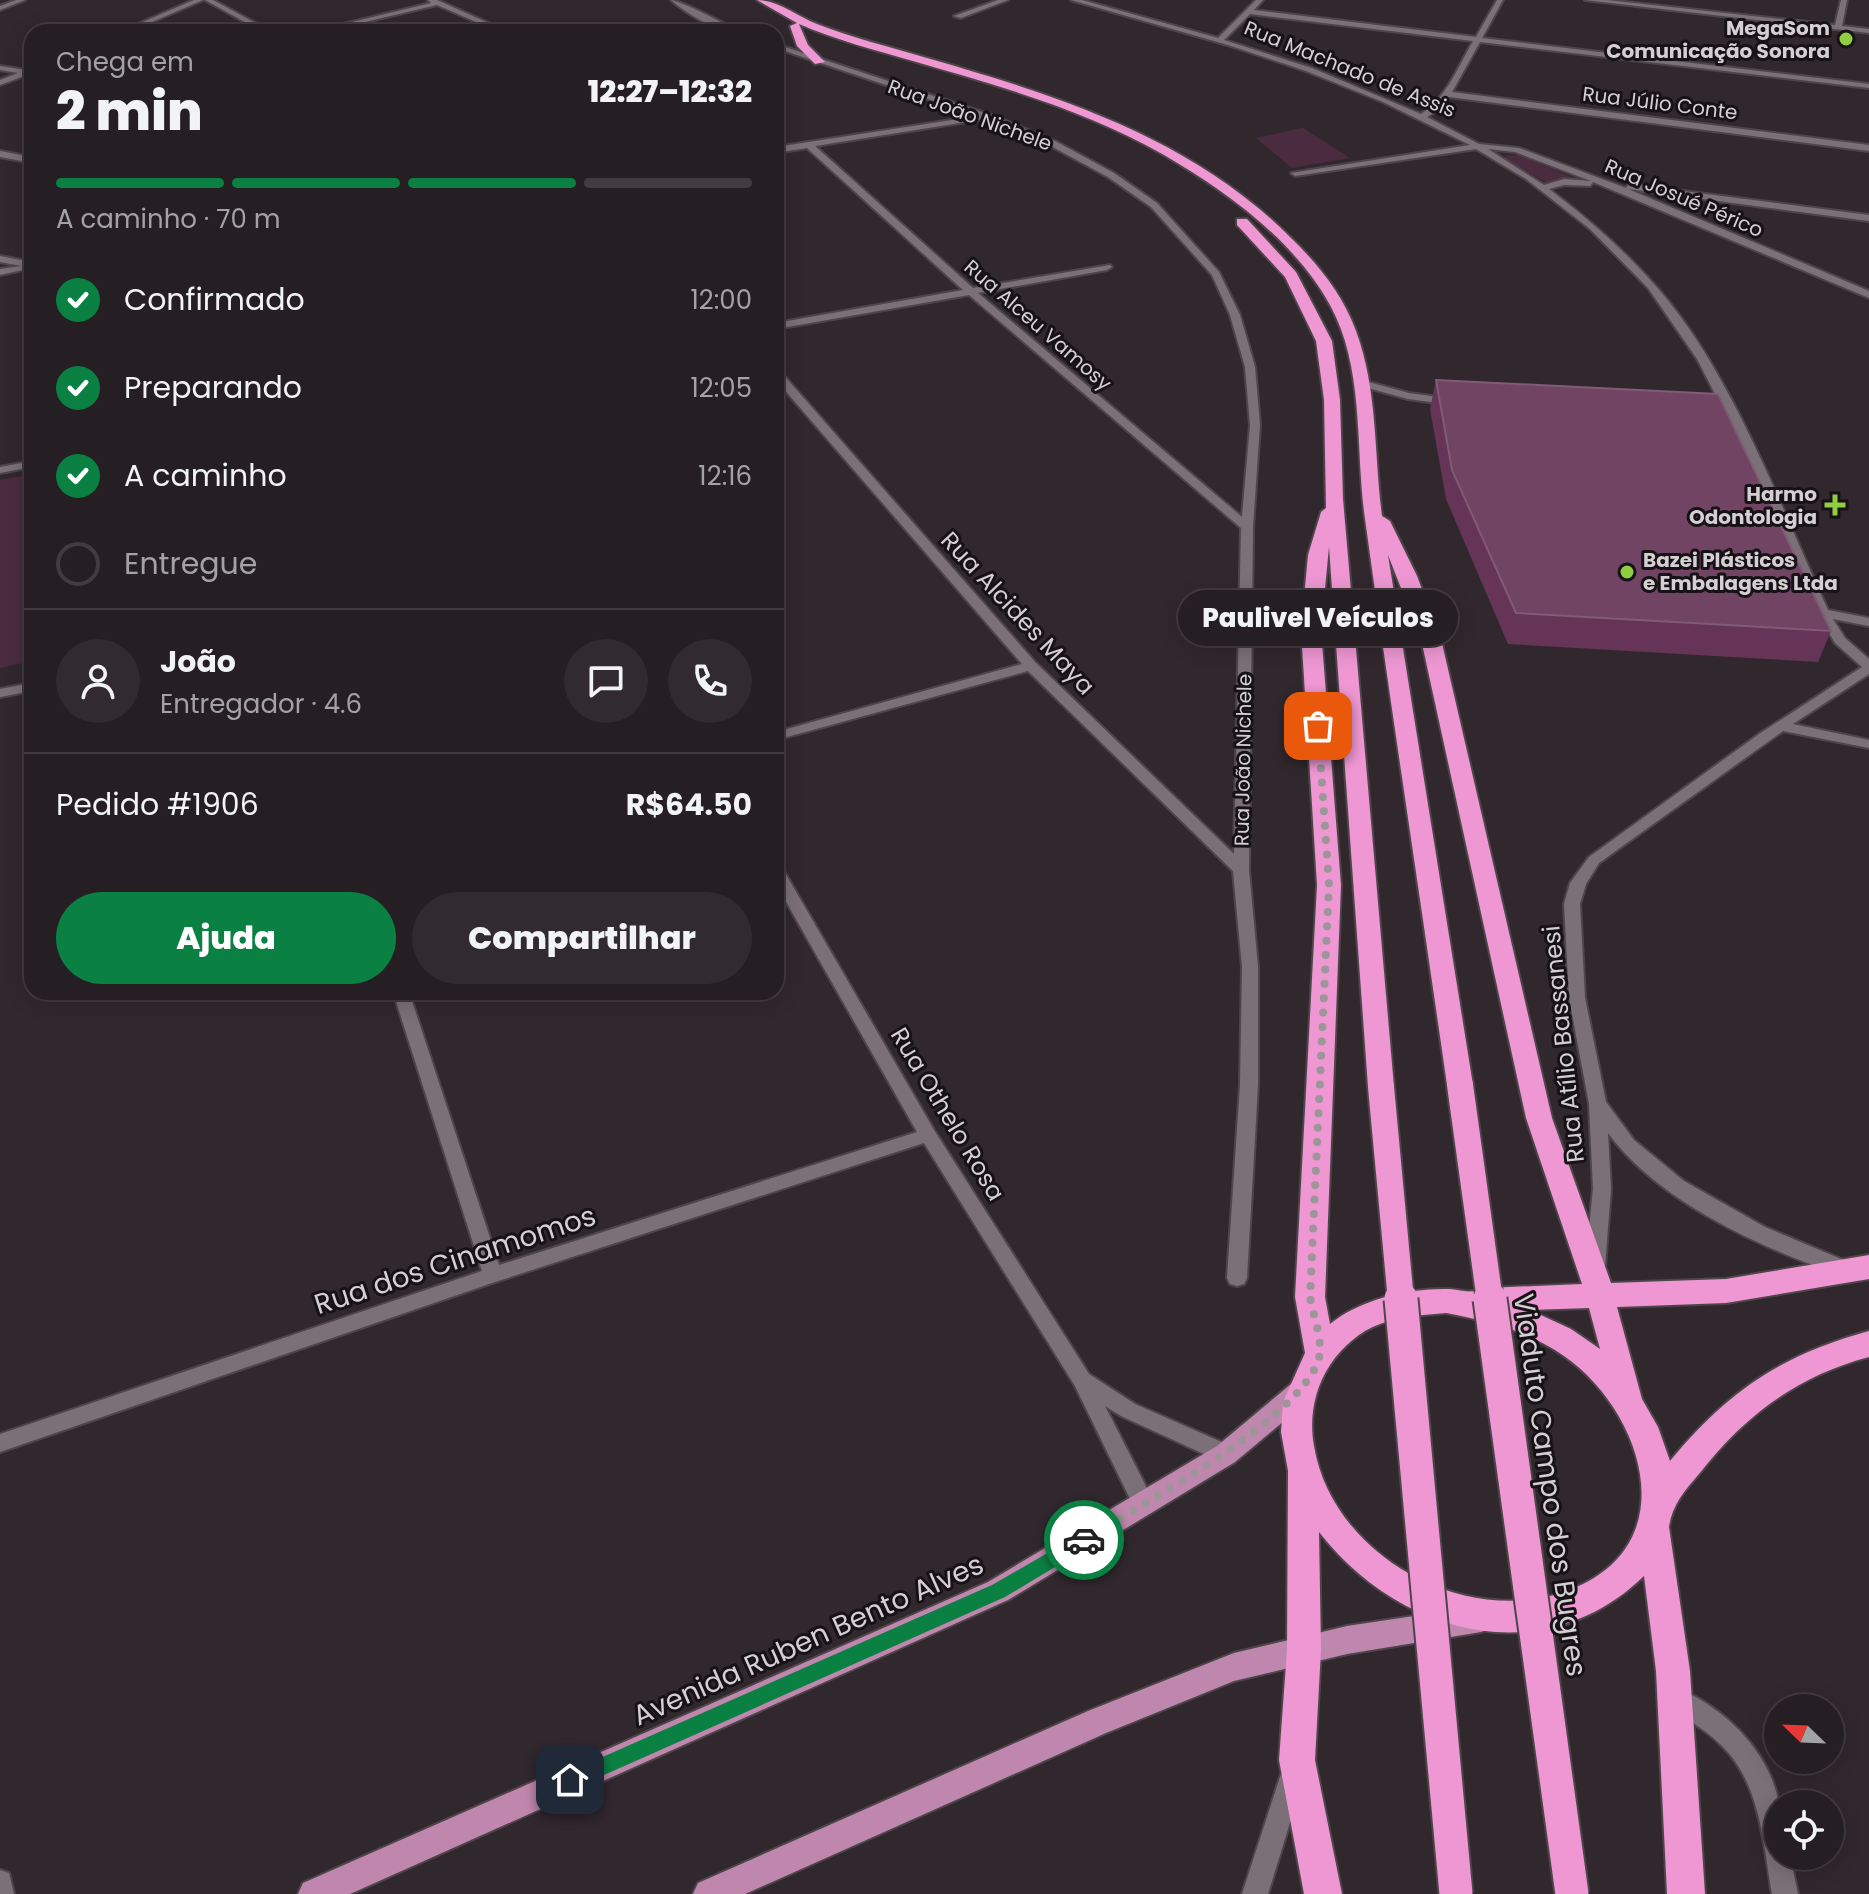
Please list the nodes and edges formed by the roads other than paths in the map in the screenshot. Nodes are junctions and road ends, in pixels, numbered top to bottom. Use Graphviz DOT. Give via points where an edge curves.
graph roads {
  1 [pos="22,0"];
  2 [pos="200,0"];
  3 [pos="208,0"];
  4 [pos="674,0"];
  5 [pos="747,0"];
  6 [pos="762,0"];
  7 [pos="1005,0"];
  8 [pos="1074,0"];
  9 [pos="1260,0"];
  10 [pos="1500,0"];
  11 [pos="1588,0"];
  12 [pos="1844,0"];
  13 [pos="435,2"];
  14 [pos="0,8"];
  15 [pos="1249,12"];
  16 [pos="958,16"];
  17 [pos="142,24"];
  18 [pos="253,24"];
  19 [pos="346,24"];
  20 [pos="486,24"];
  21 [pos="718,24"];
  22 [pos="795,26"];
  23 [pos="1838,27"];
  24 [pos="1869,31"];
  25 [pos="1221,39"];
  26 [pos="1477,40"];
  27 [pos="784,49"];
  28 [pos="819,62"];
  29 [pos="0,68"];
  30 [pos="24,70"];
  31 [pos="24,73"];
  32 [pos="0,83"];
  33 [pos="1869,86"];
  34 [pos="1447,94"];
  35 [pos="988,117"];
  36 [pos="1422,117"];
  37 [pos="809,145"];
  38 [pos="1481,146"];
  39 [pos="1869,148"];
  40 [pos="784,149"];
  41 [pos="0,154"];
  42 [pos="24,158"];
  43 [pos="1295,173"];
  44 [pos="1608,184"];
  45 [pos="1541,188"];
  46 [pos="1206,193"];
  47 [pos="1228,211"];
  48 [pos="1869,218"];
  49 [pos="0,259"];
  50 [pos="24,264"];
  51 [pos="1107,267"];
  52 [pos="24,268"];
  53 [pos="0,272"];
  54 [pos="969,290"];
  55 [pos="1869,295"];
  56 [pos="784,325"];
  57 [pos="784,382"];
  58 [pos="1361,383"];
  59 [pos="1470,403"];
  60 [pos="1714,411"];
  61 [pos="1730,412"];
  62 [pos="24,466"];
  63 [pos="0,470"];
  64 [pos="1334,499"];
  65 [pos="1371,501"];
  66 [pos="1247,527"];
  67 [pos="1823,613"];
  68 [pos="1869,622"];
  69 [pos="1031,666"];
  70 [pos="1869,667"];
  71 [pos="24,688"];
  72 [pos="0,693"];
  73 [pos="1781,726"];
  74 [pos="784,734"];
  75 [pos="1869,744"];
  76 [pos="1241,870"];
  77 [pos="784,885"];
  78 [pos="404,1000"];
  79 [pos="1598,1104"];
  80 [pos="928,1135"];
  81 [pos="1858,1268"];
  82 [pos="493,1275"];
  83 [pos="1237,1278"];
  84 [pos="1598,1287"];
  85 [pos="1446,1301"];
  86 [pos="1869,1344"];
  87 [pos="1320,1353"];
  88 [pos="1082,1380"];
  89 [pos="1300,1392"];
  90 [pos="1630,1404"];
  91 [pos="0,1443"];
  92 [pos="1226,1454"];
  93 [pos="1302,1470"];
  94 [pos="1144,1504"];
  95 [pos="1657,1516"];
  96 [pos="1495,1617"];
  97 [pos="1304,1650"];
  98 [pos="1675,1698"];
  99 [pos="1297,1760"];
  100 [pos="1764,1795"];
  101 [pos="1781,1870"];
  102 [pos="0,1882"];
  103 [pos="1,1894"];
  104 [pos="314,1894"];
  105 [pos="709,1894"];
  106 [pos="1255,1894"];
  107 [pos="1323,1894"];
  108 [pos="1456,1894"];
  109 [pos="1572,1894"];
  110 [pos="1686,1894"];
  111 [pos="1785,1894"];
  1 -- 14 [label="street"];
  2 -- 17 [label="street"];
  3 -- 18 [label="street"];
  4 -- 21 [label="street"];
  5 -- 22 [label="highway"];
  6 -- 58 [label="highway, Viaduto Campo dos Bugres" via="831,32 1083,111 1178,158 1264,221 1314,273 1338,306"];
  7 -- 16 [label="street"];
  8 -- 25 [label="street, Rua Machado de Assis"];
  9 -- 15 [label="street"];
  10 -- 26 [label="street"];
  11 -- 23 [label="street"];
  12 -- 23 [label="street"];
  13 -- 19 [label="street"];
  13 -- 20 [label="street"];
  15 -- 25 [label="street"];
  15 -- 26 [label="street"];
  22 -- 28 [label="highway" via="803,46"];
  22 -- 46 [label="highway" via="1043,105 1133,146"];
  23 -- 24 [label="street"];
  25 -- 36 [label="street, Rua Machado de Assis"];
  26 -- 33 [label="street"];
  26 -- 34 [label="street"];
  27 -- 28 [label="street, Rua João Nichele"];
  28 -- 35 [label="street, Rua João Nichele"];
  29 -- 30 [label="street"];
  31 -- 32 [label="street"];
  34 -- 36 [label="street"];
  34 -- 39 [label="street, Rua Júlio Conte"];
  35 -- 37 [label="street"];
  35 -- 66 [label="street, Rua João Nichele" via="1052,143 1143,197 1216,274 1250,367 1255,425"];
  36 -- 38 [label="street, Rua Machado de Assis"];
  37 -- 40 [label="street"];
  37 -- 54 [label="street, Rua Alceu Vamosy"];
  38 -- 43 [label="street"];
  38 -- 44 [label="street, Rua Josué Périco" via="1516,150"];
  38 -- 45 [label="street, Rua Machado de Assis"];
  41 -- 42 [label="street"];
  44 -- 45 [label="street" via="1564,182"];
  44 -- 48 [label="street"];
  44 -- 55 [label="street, Rua Josué Périco"];
  45 -- 61 [label="street, Rua Machado de Assis" via="1589,222 1652,287"];
  47 -- 64 [label="highway" via="1291,275 1324,341 1332,400"];
  49 -- 50 [label="street"];
  51 -- 54 [label="street"];
  52 -- 53 [label="street"];
  54 -- 56 [label="street"];
  54 -- 66 [label="street, Rua Alceu Vamosy"];
  57 -- 69 [label="street, Rua Alcides Maya"];
  58 -- 59 [label="street" via="1408,396"];
  58 -- 65 [label="highway, Viaduto Campo dos Bugres"];
  60 -- 61 [label="street"];
  61 -- 67 [label="street, Rua Machado de Assis"];
  62 -- 63 [label="street"];
  64 -- 87 [label="highway" via="1317,555 1311,630 1329,885 1310,1297"];
  64 -- 108 [label="highway, bridge" via="1381,1087"];
  65 -- 84 [label="highway" via="1408,576 1431,639 1539,1118"];
  65 -- 109 [label="highway, Viaduto Campo dos Bugres, bridge" via="1460,1085"];
  66 -- 76 [label="street, Rua João Nichele"];
  67 -- 68 [label="street"];
  67 -- 70 [label="street, Rua Machado de Assis" via="1840,640"];
  69 -- 74 [label="street"];
  69 -- 76 [label="street, Rua Alcides Maya"];
  70 -- 73 [label="street, Rua Atílio Bassanesi"];
  71 -- 72 [label="street"];
  73 -- 75 [label="street"];
  73 -- 79 [label="street, Rua Atílio Bassanesi" via="1594,860 1578,883 1572,904 1577,998"];
  76 -- 83 [label="street, Rua João Nichele" via="1250,967 1249,1085"];
  77 -- 80 [label="street, Rua Othelo Rosa"];
  78 -- 82 [label="street"];
  79 -- 81 [label="street" via="1626,1143 1658,1172 1726,1219"];
  79 -- 84 [label="street, Rua Atílio Bassanesi"];
  80 -- 82 [label="street, Rua dos Cinamomos"];
  80 -- 88 [label="street, Rua Othelo Rosa"];
  81 -- 84 [label="highway" via="1726,1291"];
  82 -- 91 [label="street, Rua dos Cinamomos"];
  84 -- 85 [label="highway"];
  84 -- 90 [label="highway"];
  85 -- 87 [label="highway" via="1396,1306 1353,1323"];
  85 -- 90 [label="highway" via="1498,1310 1549,1331 1594,1363"];
  86 -- 95 [label="highway" via="1830,1352 1793,1368 1738,1409 1691,1455"];
  87 -- 89 [label="highway"];
  88 -- 92 [label="street, Rua Othelo Rosa" via="1128,1410"];
  88 -- 94 [label="street, Rua Othelo Rosa"];
  89 -- 92 [label="main road, Avenida Ruben Bento Alves"];
  89 -- 93 [label="highway" via="1295,1430"];
  90 -- 95 [label="highway" via="1653,1452"];
  92 -- 94 [label="main road, Avenida Ruben Bento Alves"];
  93 -- 96 [label="highway" via="1322,1512 1346,1541 1395,1583 1443,1606"];
  93 -- 97 [label="highway"];
  94 -- 104 [label="main road, Avenida Ruben Bento Alves" via="998,1591"];
  95 -- 96 [label="highway" via="1632,1570 1596,1599 1549,1616"];
  95 -- 98 [label="highway"];
  96 -- 97 [label="main road"];
  97 -- 99 [label="highway"];
  97 -- 105 [label="main road" via="1234,1667 1098,1721"];
  98 -- 100 [label="street" via="1731,1738"];
  98 -- 110 [label="highway"];
  99 -- 106 [label="street"];
  99 -- 107 [label="highway"];
  101 -- 111 [label="street"];
  102 -- 103 [label="street"];
}
